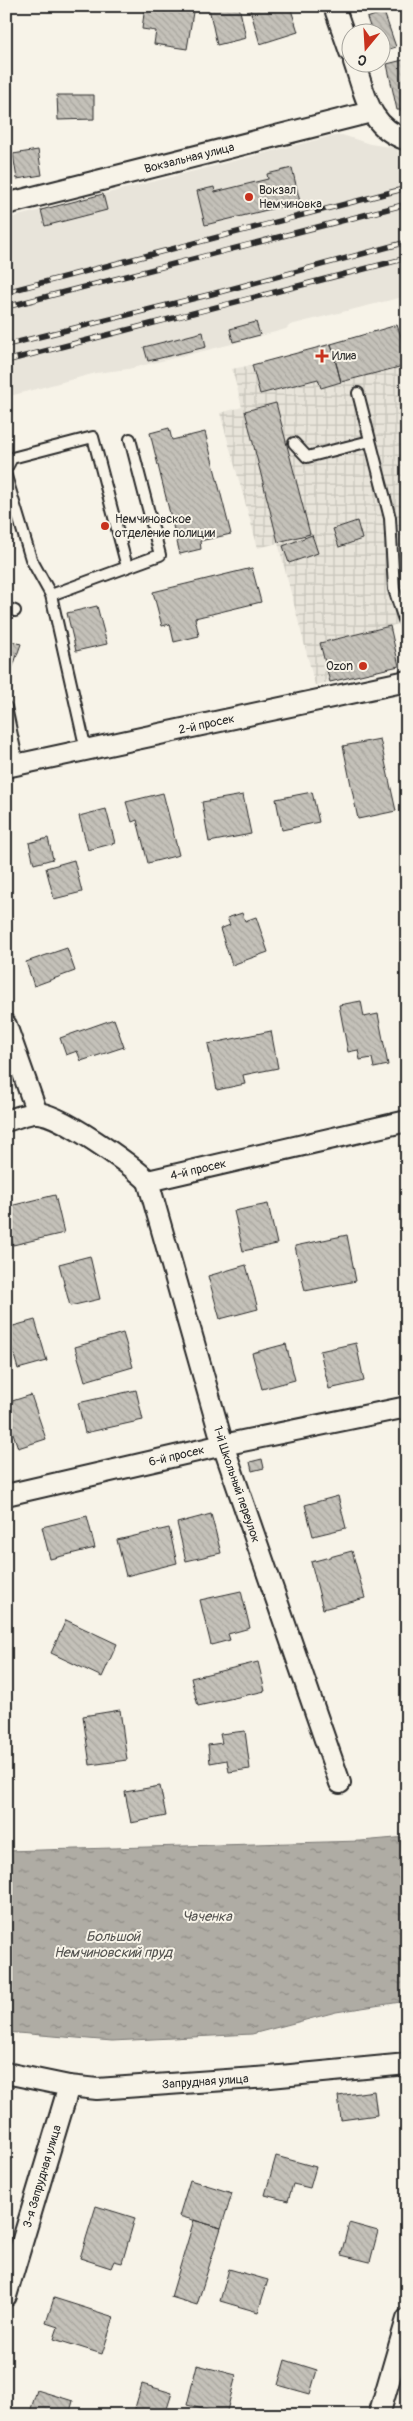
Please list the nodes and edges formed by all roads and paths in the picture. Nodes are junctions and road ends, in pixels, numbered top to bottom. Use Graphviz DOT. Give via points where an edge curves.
graph roads {
  1 [pos="334,6"];
  2 [pos="340,23"];
  3 [pos="357,72"];
  4 [pos="371,112"];
  5 [pos="407,140"];
  6 [pos="6,204"];
  7 [pos="358,393"];
  8 [pos="130,439"];
  9 [pos="370,441"];
  10 [pos="294,443"];
  11 [pos="6,469"];
  12 [pos="6,476"];
  13 [pos="127,567"];
  14 [pos="51,595"];
  15 [pos="407,629"];
  16 [pos="407,681"];
  17 [pos="6,707"];
  18 [pos="86,750"];
  19 [pos="12,766"];
  20 [pos="6,1025"];
  21 [pos="37,1113"];
  22 [pos="6,1121"];
  23 [pos="407,1122"];
  24 [pos="148,1181"];
  25 [pos="407,1406"];
  26 [pos="223,1445"];
  27 [pos="6,1495"];
  28 [pos="340,1782"];
  29 [pos="407,2064"];
  30 [pos="6,2073"];
  31 [pos="69,2086"];
  32 [pos="6,2296"];
  33 [pos="407,2319"];
  34 [pos="378,2415"];
  1 -- 2 [label="street"];
  3 -- 4 [label="street"];
  4 -- 5 [label="street" via="385,130"];
  4 -- 6 [label="street, Вокзальная улица"];
  7 -- 9 [label="lane"];
  8 -- 13 [label="lane" via="160,555"];
  9 -- 10 [label="lane" via="307,457"];
  9 -- 15 [label="lane" via="390,518 394,589"];
  11 -- 13 [label="lane" via="12,458 93,438"];
  12 -- 14 [label="lane" via="31,559"];
  13 -- 14 [label="lane"];
  14 -- 18 [label="lane"];
  16 -- 18 [label="street, 2-й просек"];
  17 -- 19 [label="lane"];
  18 -- 19 [label="street, 2-й просек"];
  20 -- 21 [label="street"];
  21 -- 22 [label="street"];
  21 -- 24 [label="street" via="60,1120 134,1167"];
  23 -- 24 [label="street, 4-й просек"];
  24 -- 26 [label="street, 1-й Школьный переулок"];
  25 -- 26 [label="street, 6-й просек"];
  26 -- 27 [label="street, 6-й просек"];
  26 -- 28 [label="street, 1-й Школьный переулок"];
  29 -- 31 [label="street, Запрудная улица" via="270,2077 97,2088"];
  30 -- 31 [label="street, Запрудная улица"];
  31 -- 32 [label="street, 3-я Запрудная улица"];
  33 -- 34 [label="street"];
}
